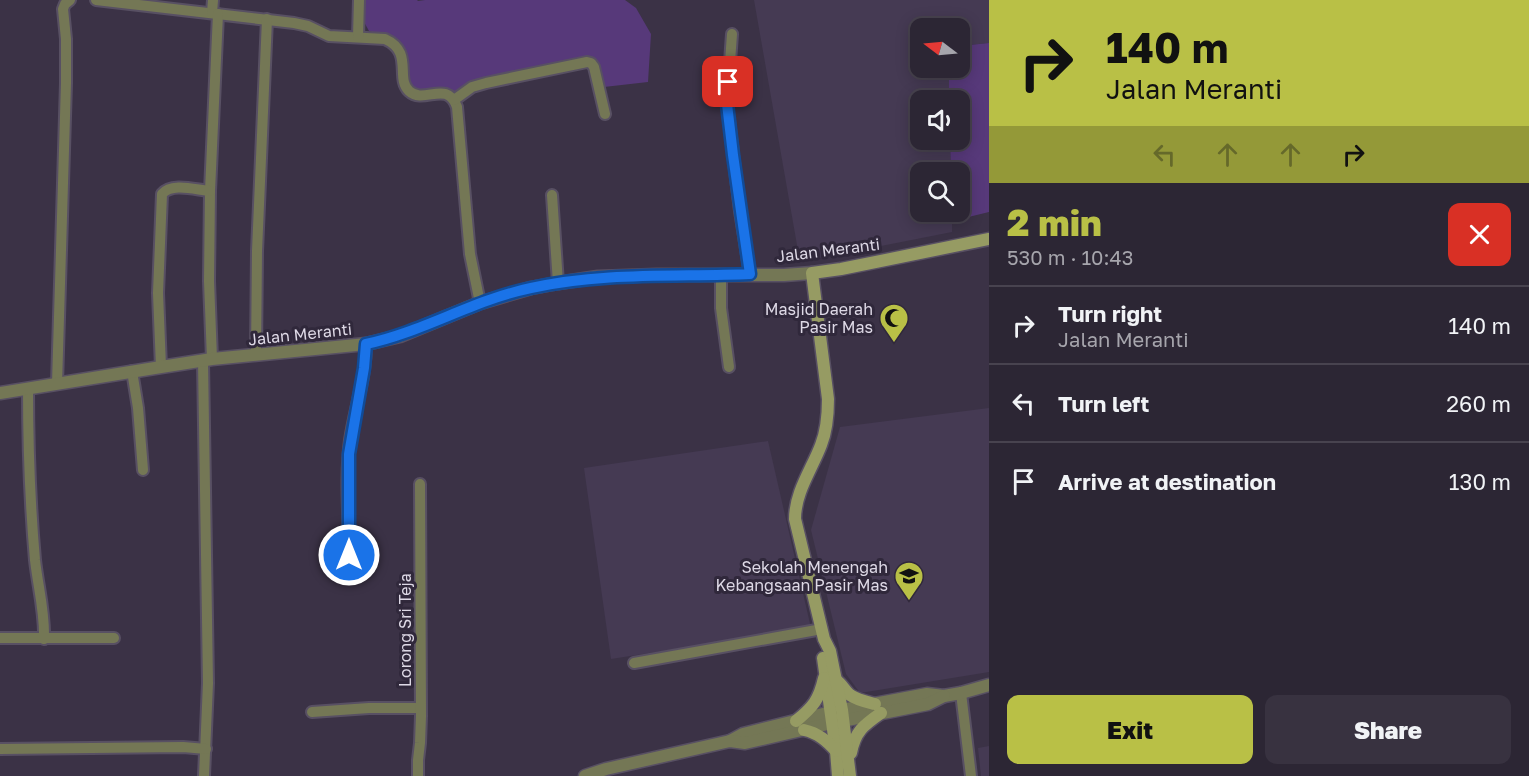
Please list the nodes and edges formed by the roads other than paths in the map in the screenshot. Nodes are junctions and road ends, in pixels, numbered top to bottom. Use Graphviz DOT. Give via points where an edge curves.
graph roads {
  1 [pos="70,0"];
  2 [pos="96,0"];
  3 [pos="213,0"];
  4 [pos="359,0"];
  5 [pos="215,14"];
  6 [pos="267,19"];
  7 [pos="732,34"];
  8 [pos="358,37"];
  9 [pos="454,100"];
  10 [pos="605,114"];
  11 [pos="210,191"];
  12 [pos="552,195"];
  13 [pos="989,239"];
  14 [pos="812,273"];
  15 [pos="750,274"];
  16 [pos="721,275"];
  17 [pos="558,283"];
  18 [pos="480,303"];
  19 [pos="366,344"];
  20 [pos="256,355"];
  21 [pos="208,360"];
  22 [pos="161,366"];
  23 [pos="729,367"];
  24 [pos="132,371"];
  25 [pos="57,384"];
  26 [pos="28,389"];
  27 [pos="0,393"];
  28 [pos="143,470"];
  29 [pos="420,484"];
  30 [pos="349,555"];
  31 [pos="823,634"];
  32 [pos="0,638"];
  33 [pos="114,638"];
  34 [pos="44,639"];
  35 [pos="634,663"];
  36 [pos="830,675"];
  37 [pos="989,685"];
  38 [pos="961,693"];
  39 [pos="420,708"];
  40 [pos="878,709"];
  41 [pos="312,712"];
  42 [pos="837,716"];
  43 [pos="800,726"];
  44 [pos="0,749"];
  45 [pos="206,749"];
  46 [pos="836,751"];
  47 [pos="849,762"];
  48 [pos="204,776"];
  49 [pos="418,776"];
  50 [pos="585,776"];
  51 [pos="838,776"];
  52 [pos="850,776"];
  53 [pos="971,776"];
  1 -- 25 [label="street" via="63,9 66,83"];
  2 -- 5 [label="street"];
  3 -- 5 [label="street"];
  4 -- 8 [label="street"];
  5 -- 6 [label="street"];
  5 -- 11 [label="street"];
  6 -- 8 [label="street" via="308,26 329,36"];
  6 -- 20 [label="street" via="256,251"];
  7 -- 15 [label="street" via="727,104"];
  8 -- 9 [label="street" via="386,39 397,47 409,91 425,96 441,93"];
  9 -- 10 [label="street" via="472,87 582,62 594,67"];
  9 -- 18 [label="street" via="470,254"];
  11 -- 21 [label="street"];
  11 -- 22 [label="street" via="179,188 162,194 158,293"];
  12 -- 17 [label="street"];
  13 -- 14 [label="main road, Jalan Meranti"];
  14 -- 15 [label="street, Jalan Meranti"];
  14 -- 31 [label="main road" via="828,413 821,444 798,497 795,519"];
  15 -- 16 [label="street, Jalan Meranti"];
  16 -- 17 [label="street, Jalan Meranti" via="609,277"];
  16 -- 23 [label="street"];
  17 -- 18 [label="street, Jalan Meranti"];
  18 -- 19 [label="street, Jalan Meranti" via="400,336"];
  19 -- 20 [label="street, Jalan Meranti"];
  19 -- 30 [label="street" via="349,454"];
  20 -- 21 [label="street, Jalan Meranti"];
  21 -- 22 [label="street, Jalan Meranti"];
  21 -- 45 [label="street"];
  22 -- 24 [label="street, Jalan Meranti"];
  24 -- 25 [label="street, Jalan Meranti"];
  24 -- 28 [label="street"];
  25 -- 26 [label="street, Jalan Meranti"];
  26 -- 27 [label="street, Jalan Meranti"];
  26 -- 34 [label="street" via="30,494"];
  29 -- 39 [label="street, Lorong Sri Teja"];
  31 -- 35 [label="street"];
  31 -- 36 [label="main road" via="822,653"];
  32 -- 34 [label="street"];
  33 -- 34 [label="street"];
  36 -- 40 [label="main road" via="848,694"];
  36 -- 42 [label="main road"];
  36 -- 43 [label="main road"];
  37 -- 38 [label="street"];
  38 -- 40 [label="street" via="928,704"];
  38 -- 53 [label="street"];
  39 -- 41 [label="street"];
  39 -- 49 [label="street, Lorong Sri Teja"];
  40 -- 42 [label="street"];
  40 -- 47 [label="main road" via="857,734"];
  42 -- 43 [label="street"];
  42 -- 46 [label="main road"];
  42 -- 47 [label="main road"];
  43 -- 46 [label="main road" via="819,735"];
  43 -- 50 [label="street" via="745,743 730,741"];
  44 -- 45 [label="street"];
  45 -- 48 [label="street"];
  46 -- 51 [label="main road"];
  47 -- 52 [label="main road"];
}
